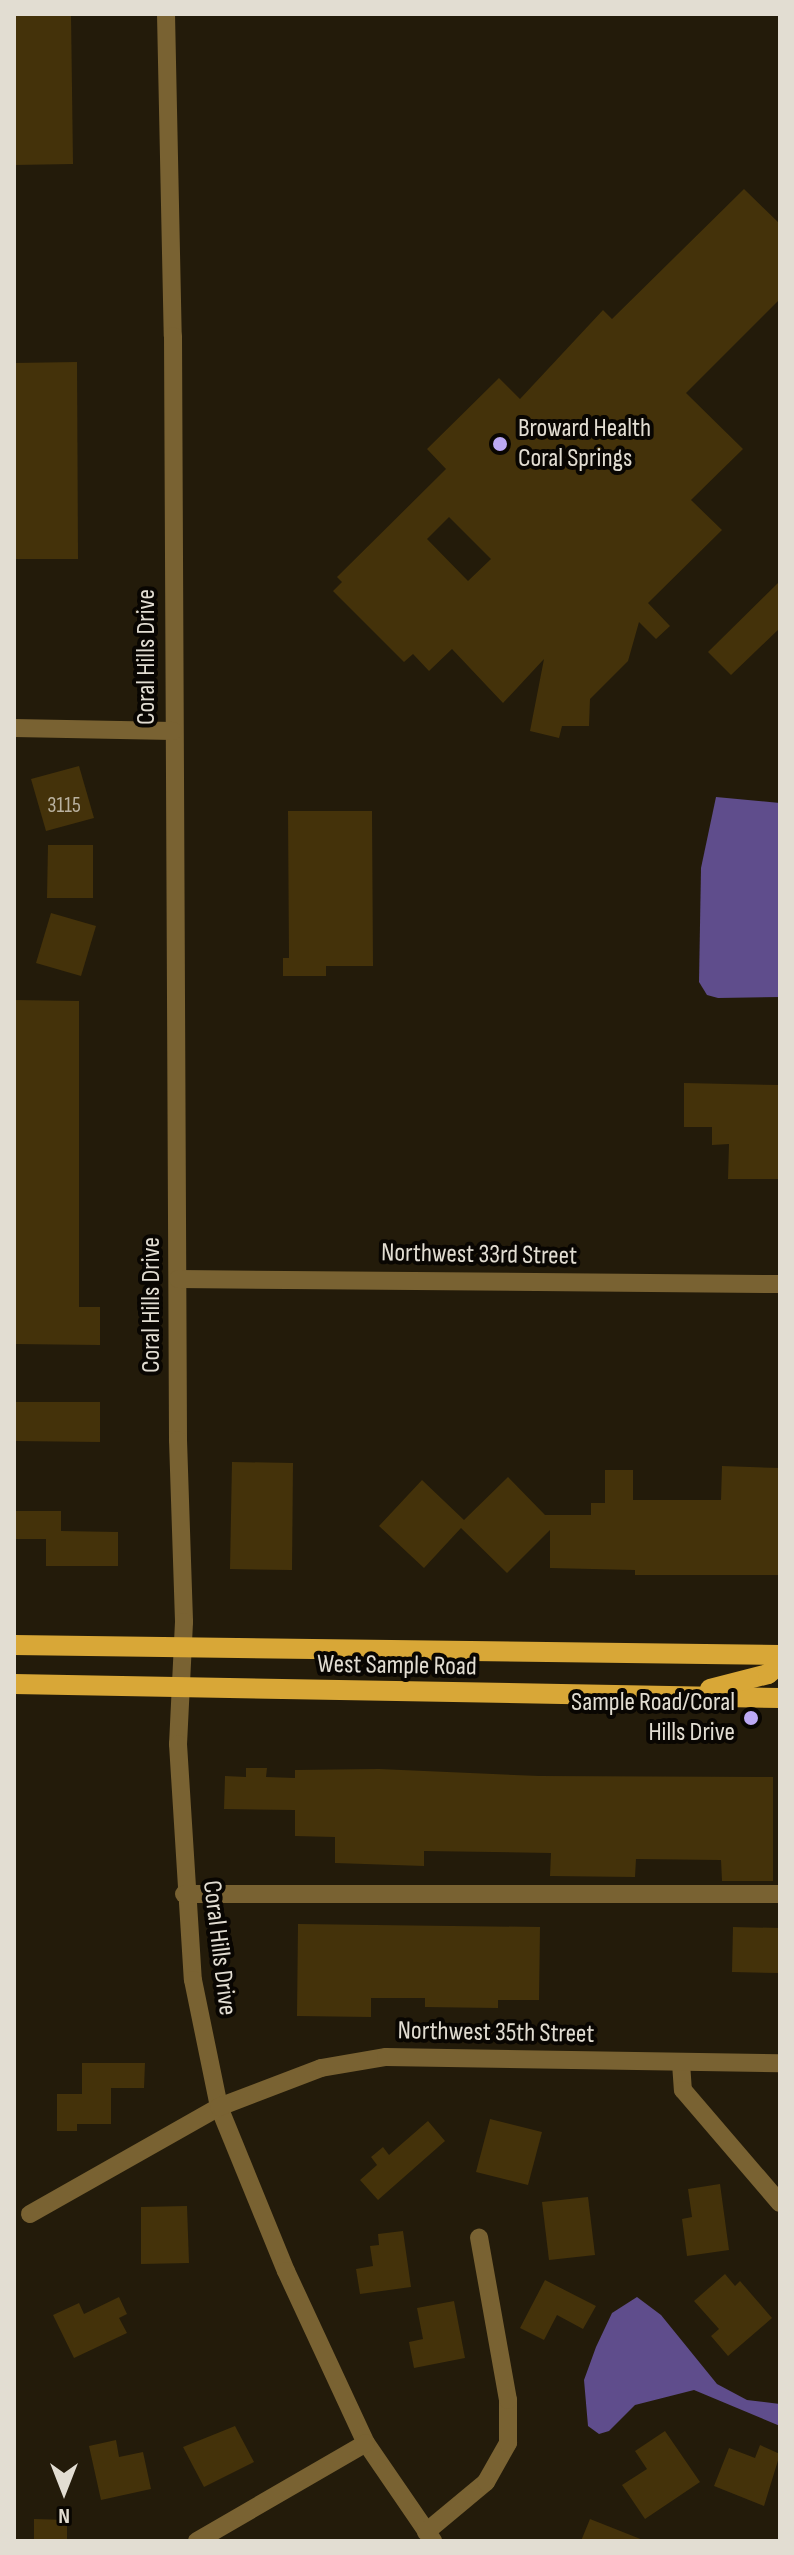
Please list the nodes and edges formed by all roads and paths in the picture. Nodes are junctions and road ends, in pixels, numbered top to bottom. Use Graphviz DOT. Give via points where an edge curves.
graph roads {
  1 [pos="166,14"];
  2 [pos="14,728"];
  3 [pos="173,731"];
  4 [pos="178,1279"];
  5 [pos="780,1284"];
  6 [pos="14,1645"];
  7 [pos="183,1647"];
  8 [pos="780,1655"];
  9 [pos="780,1664"];
  10 [pos="14,1684"];
  11 [pos="180,1689"];
  12 [pos="683,1696"];
  13 [pos="780,1698"];
  14 [pos="184,1894"];
  15 [pos="780,1894"];
  16 [pos="681,2063"];
  17 [pos="780,2063"];
  18 [pos="219,2107"];
  19 [pos="780,2203"];
  20 [pos="30,2214"];
  21 [pos="479,2238"];
  22 [pos="366,2443"];
  23 [pos="429,2536"];
  24 [pos="197,2541"];
  1 -- 3 [label="street, Coral Hills Drive"];
  2 -- 3 [label="street"];
  3 -- 4 [label="street, Coral Hills Drive"];
  4 -- 5 [label="street, Northwest 33rd Street"];
  4 -- 7 [label="street, Coral Hills Drive"];
  6 -- 7 [label="main road, West Sample Road"];
  7 -- 8 [label="main road, West Sample Road"];
  7 -- 11 [label="street, Coral Hills Drive"];
  9 -- 12 [label="main road" via="768,1674"];
  10 -- 11 [label="main road, West Sample Road"];
  11 -- 12 [label="main road, West Sample Road"];
  11 -- 14 [label="street, Coral Hills Drive"];
  12 -- 13 [label="main road, West Sample Road"];
  14 -- 15 [label="street"];
  14 -- 18 [label="street, Coral Hills Drive" via="193,1980"];
  16 -- 17 [label="street, Northwest 35th Street"];
  16 -- 18 [label="street, Northwest 35th Street" via="386,2057 321,2068"];
  16 -- 19 [label="street" via="683,2090"];
  18 -- 20 [label="street, Northwest 35th Street"];
  18 -- 22 [label="street, Coral Hills Drive" via="286,2271"];
  21 -- 23 [label="street" via="508,2400 508,2443 486,2482"];
  22 -- 23 [label="street, Coral Hills Drive"];
  22 -- 24 [label="street"];
}
